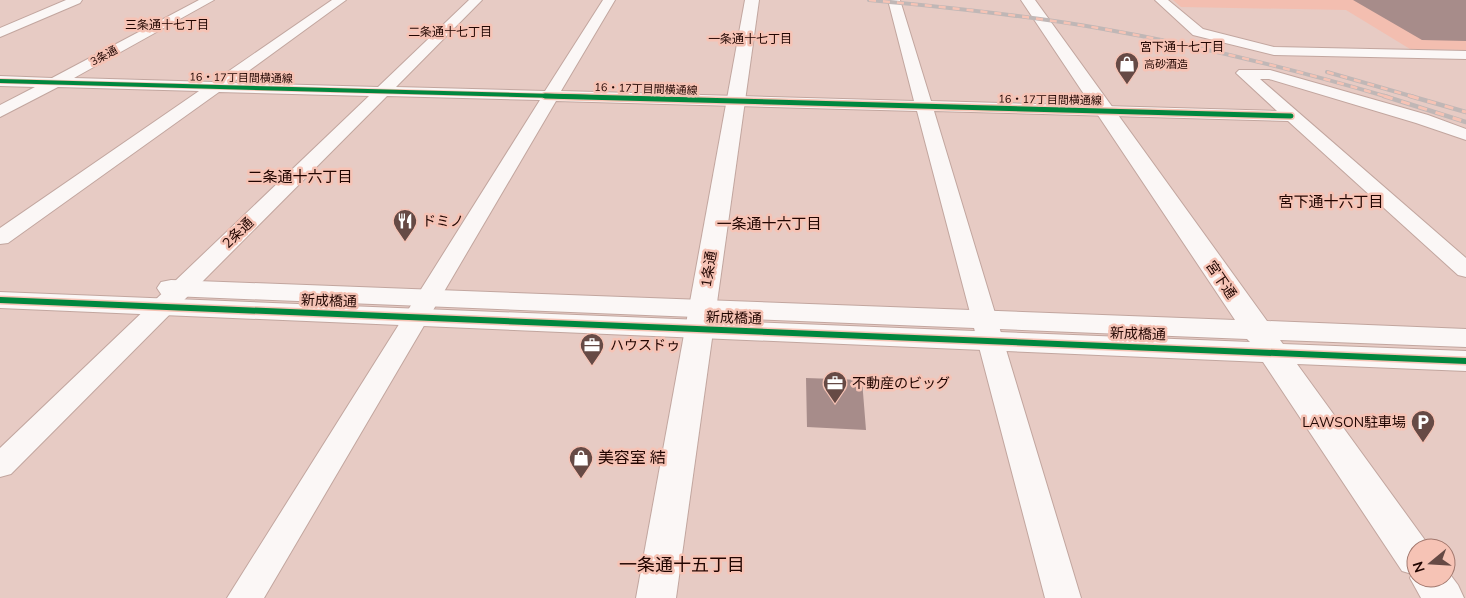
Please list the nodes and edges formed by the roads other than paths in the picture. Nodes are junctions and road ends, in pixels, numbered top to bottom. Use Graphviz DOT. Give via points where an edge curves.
graph roads {
  1 [pos="76,0"];
  2 [pos="208,0"];
  3 [pos="340,0"];
  4 [pos="476,0"];
  5 [pos="609,0"];
  6 [pos="752,0"];
  7 [pos="894,0"];
  8 [pos="1028,0"];
  9 [pos="1161,0"];
  10 [pos="0,33"];
  11 [pos="1466,55"];
  12 [pos="0,81"];
  13 [pos="57,82"];
  14 [pos="217,87"];
  15 [pos="383,91"];
  16 [pos="550,96"];
  17 [pos="736,101"];
  18 [pos="923,106"];
  19 [pos="1106,111"];
  20 [pos="0,112"];
  21 [pos="1290,116"];
  22 [pos="1466,135"];
  23 [pos="0,238"];
  24 [pos="1466,270"];
  25 [pos="0,282"];
  26 [pos="172,297"];
  27 [pos="0,300"];
  28 [pos="421,308"];
  29 [pos="701,319"];
  30 [pos="986,330"];
  31 [pos="1466,338"];
  32 [pos="1263,341"];
  33 [pos="1466,360"];
  34 [pos="0,466"];
  35 [pos="1406,545"];
  36 [pos="244,598"];
  37 [pos="656,598"];
  38 [pos="1063,598"];
  1 -- 10 [label="street"];
  2 -- 13 [label="street, 3条通"];
  3 -- 14 [label="street"];
  4 -- 15 [label="street, 2条通"];
  5 -- 16 [label="street"];
  6 -- 17 [label="street, 1条通"];
  7 -- 18 [label="street"];
  8 -- 19 [label="street, 宮下通"];
  9 -- 11 [label="street" via="1198,32 1274,51"];
  12 -- 13 [label="street, 16・17丁目間横通線"];
  13 -- 14 [label="street, 16・17丁目間横通線"];
  13 -- 20 [label="street, 3条通"];
  14 -- 15 [label="street, 16・17丁目間横通線"];
  14 -- 23 [label="street"];
  15 -- 16 [label="street, 16・17丁目間横通線"];
  15 -- 26 [label="street, 2条通"];
  16 -- 17 [label="street, 16・17丁目間横通線"];
  16 -- 28 [label="street"];
  17 -- 18 [label="street, 16・17丁目間横通線"];
  17 -- 29 [label="street, 1条通"];
  18 -- 19 [label="street, 16・17丁目間横通線"];
  18 -- 30 [label="street"];
  19 -- 21 [label="street, 16・17丁目間横通線"];
  19 -- 32 [label="street, 宮下通"];
  21 -- 22 [label="street" via="1244,73 1270,74"];
  21 -- 24 [label="street"];
  25 -- 26 [label="street, 新成橋通"];
  26 -- 27 [label="street, 新成橋通"];
  26 -- 28 [label="street, 新成橋通"];
  26 -- 34 [label="street, 2条通"];
  28 -- 29 [label="street, 新成橋通"];
  28 -- 36 [label="street"];
  29 -- 30 [label="street, 新成橋通"];
  29 -- 37 [label="street, 1条通"];
  30 -- 32 [label="street, 新成橋通"];
  30 -- 38 [label="street"];
  31 -- 32 [label="street, 新成橋通"];
  32 -- 33 [label="street, 新成橋通"];
  32 -- 35 [label="street, 宮下通"];
}
